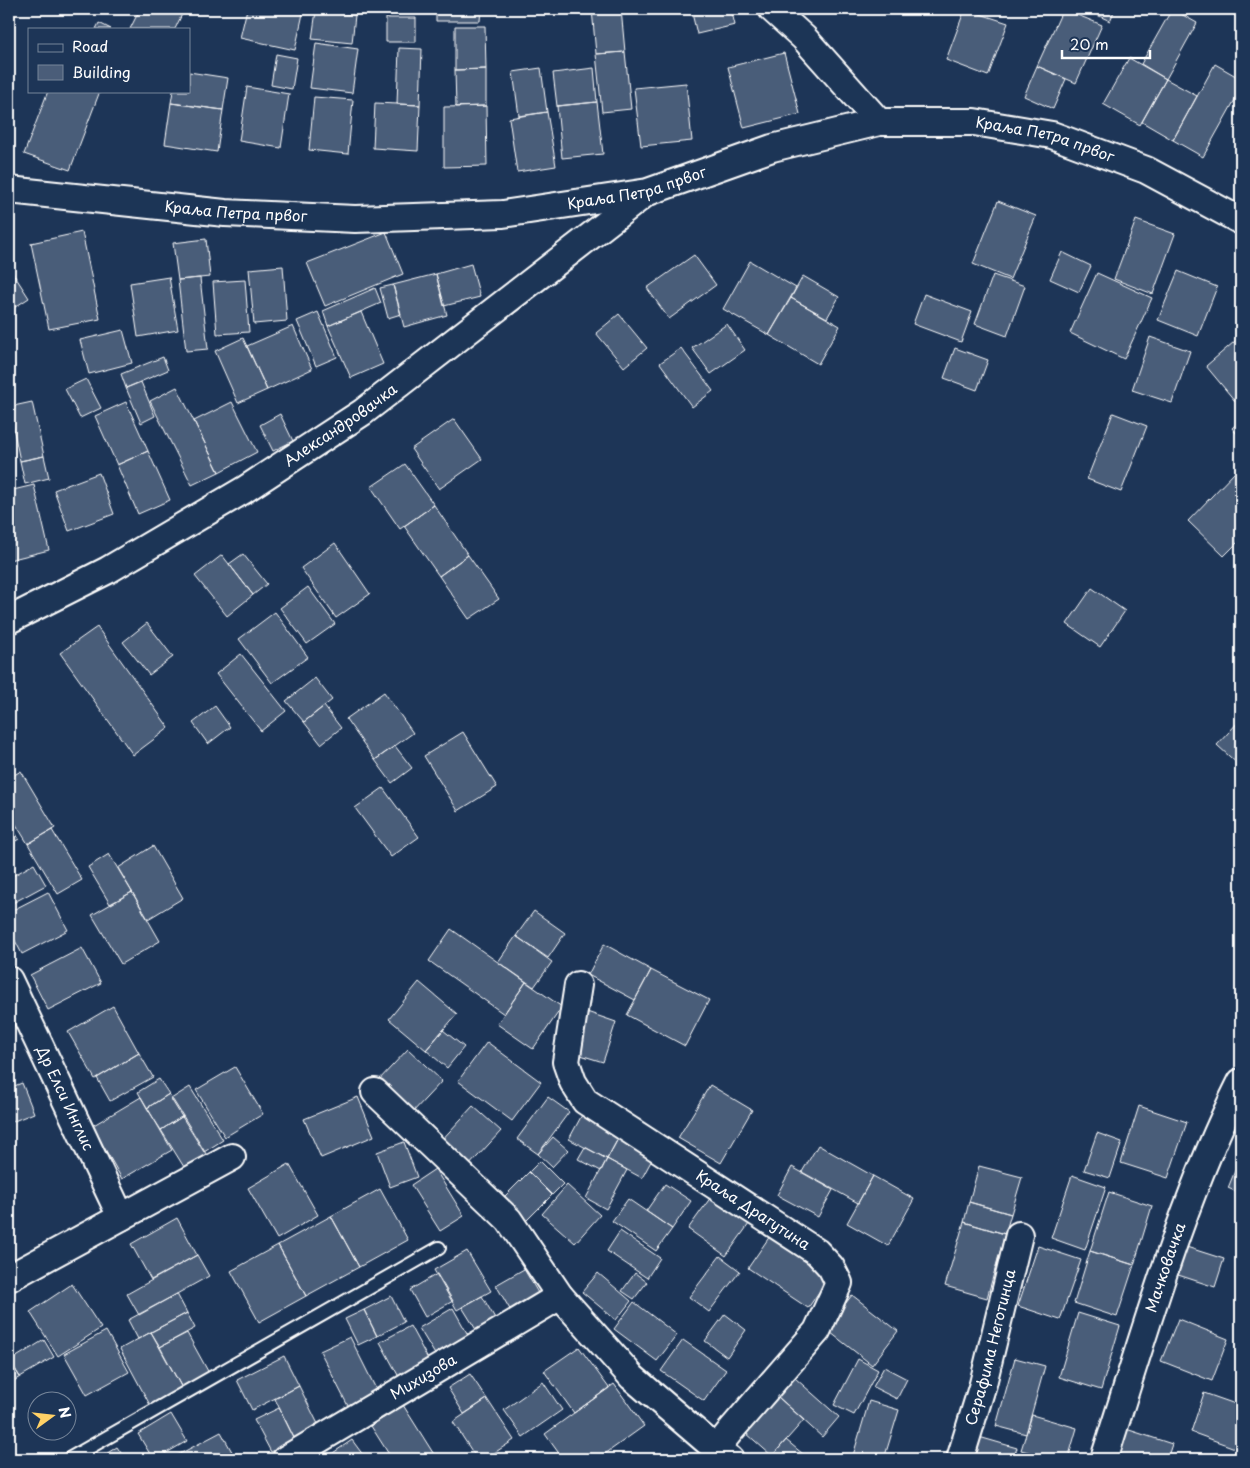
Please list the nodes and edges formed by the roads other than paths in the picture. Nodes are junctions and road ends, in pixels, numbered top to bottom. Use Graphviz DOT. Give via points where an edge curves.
graph roads {
  1 [pos="772,9"];
  2 [pos="879,122"];
  3 [pos="9,190"];
  4 [pos="648,192"];
  5 [pos="1241,221"];
  6 [pos="9,620"];
  7 [pos="9,980"];
  8 [pos="578,985"];
  9 [pos="1241,1082"];
  10 [pos="375,1092"];
  11 [pos="232,1157"];
  12 [pos="121,1218"];
  13 [pos="1019,1235"];
  14 [pos="439,1248"];
  15 [pos="9,1278"];
  16 [pos="560,1296"];
  17 [pos="723,1454"];
  18 [pos="68,1459"];
  19 [pos="286,1459"];
  20 [pos="960,1459"];
  21 [pos="1104,1459"];
  1 -- 2 [label="street" via="804,38"];
  2 -- 4 [label="street, Краља Петра првог" via="772,148"];
  2 -- 5 [label="street, Краља Петра првог" via="974,122 1052,135 1146,170"];
  3 -- 4 [label="street, Краља Петра првог" via="225,213 355,218 503,214"];
  4 -- 6 [label="street, Александровачка" via="363,412 244,490 108,570"];
  7 -- 12 [label="street, Др Елси Инглис"];
  8 -- 17 [label="street, Краља Драгутина" via="566,1062 585,1101 817,1252 831,1267 839,1283 817,1332 732,1429"];
  9 -- 21 [label="street, Мачковачка" via="1180,1224"];
  10 -- 16 [label="street, Краља Драгутина" via="509,1220"];
  11 -- 12 [label="street"];
  12 -- 15 [label="street"];
  13 -- 20 [label="street, Серафима Неготинца" via="983,1384"];
  14 -- 18 [label="lane"];
  16 -- 17 [label="street, Краља Драгутина" via="632,1377"];
  16 -- 19 [label="street, Михизова"];
}
